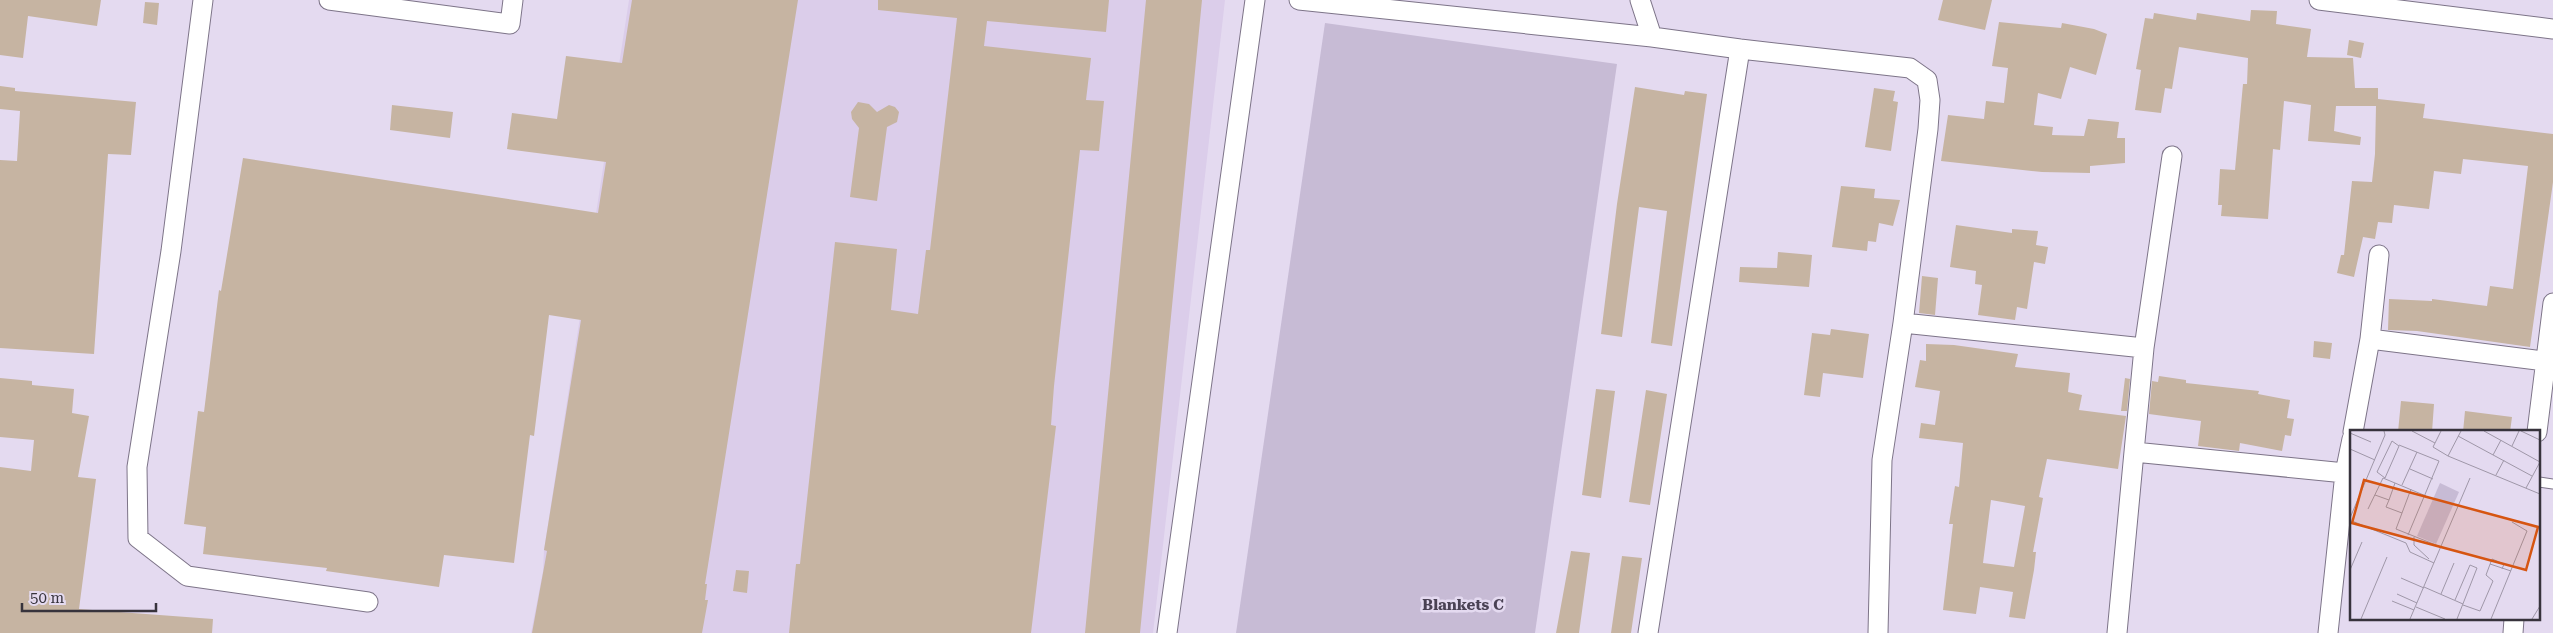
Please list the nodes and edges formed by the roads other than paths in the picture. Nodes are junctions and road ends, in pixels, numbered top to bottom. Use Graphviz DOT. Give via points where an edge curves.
graph roads {
  1 [pos="203,0"];
  2 [pos="329,0"];
  3 [pos="513,0"];
  4 [pos="1255,0"];
  5 [pos="1299,0"];
  6 [pos="1640,0"];
  7 [pos="2319,0"];
  8 [pos="2553,29"];
  9 [pos="1652,37"];
  10 [pos="1740,49"];
  11 [pos="2172,156"];
  12 [pos="2379,255"];
  13 [pos="2553,303"];
  14 [pos="1903,323"];
  15 [pos="2370,339"];
  16 [pos="2144,348"];
  17 [pos="2544,361"];
  18 [pos="2353,430"];
  19 [pos="2537,430"];
  20 [pos="2350,448"];
  21 [pos="2134,452"];
  22 [pos="2345,473"];
  23 [pos="2540,482"];
  24 [pos="2553,484"];
  25 [pos="368,602"];
  26 [pos="2514,620"];
  27 [pos="1167,633"];
  28 [pos="1648,633"];
  29 [pos="1878,633"];
  30 [pos="2117,633"];
  31 [pos="2328,633"];
  32 [pos="2513,633"];
  1 -- 25 [label="street" via="171,251 138,468 138,538 187,576"];
  2 -- 3 [label="street" via="510,24"];
  4 -- 27 [label="street"];
  5 -- 9 [label="street"];
  6 -- 9 [label="street"];
  7 -- 8 [label="street"];
  9 -- 10 [label="street"];
  10 -- 14 [label="street" via="1910,68 1927,80 1930,100 1928,128"];
  10 -- 28 [label="street"];
  11 -- 16 [label="street"];
  12 -- 15 [label="street"];
  13 -- 17 [label="street"];
  14 -- 16 [label="street"];
  14 -- 29 [label="street" via="1882,460"];
  15 -- 17 [label="street"];
  15 -- 18 [label="street"];
  16 -- 21 [label="street"];
  17 -- 19 [label="street"];
  20 -- 22 [label="street"];
  21 -- 22 [label="street"];
  21 -- 30 [label="street"];
  22 -- 31 [label="street"];
  23 -- 24 [label="lane"];
  26 -- 32 [label="street"];
}
